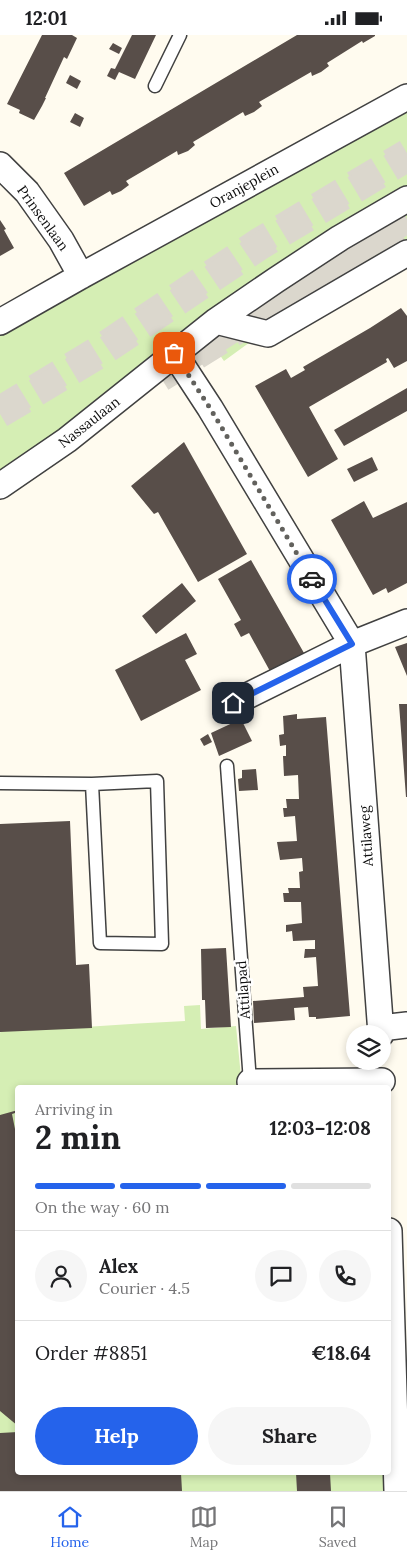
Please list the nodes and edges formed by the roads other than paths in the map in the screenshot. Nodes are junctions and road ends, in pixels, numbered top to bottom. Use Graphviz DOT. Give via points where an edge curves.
graph roads {
  1 [pos="180,35"];
  2 [pos="155,86"];
  3 [pos="407,97"];
  4 [pos="4,174"];
  5 [pos="407,199"];
  6 [pos="407,253"];
  7 [pos="81,276"];
  8 [pos="216,321"];
  9 [pos="0,322"];
  10 [pos="174,353"];
  11 [pos="0,486"];
  12 [pos="407,622"];
  13 [pos="352,644"];
  14 [pos="233,703"];
  15 [pos="227,766"];
  16 [pos="0,783"];
  17 [pos="92,784"];
  18 [pos="381,1025"];
  19 [pos="407,1025"];
  20 [pos="391,1029"];
  21 [pos="382,1077"];
  22 [pos="250,1082"];
  23 [pos="391,1240"];
  24 [pos="399,1278"];
  25 [pos="397,1491"];
  1 -- 2 [label="lane"];
  3 -- 7 [label="street, Oranjeplein"];
  4 -- 7 [label="street, Prinsenlaan" via="27,191"];
  5 -- 8 [label="street" via="340,238"];
  6 -- 8 [label="street" via="268,334"];
  7 -- 9 [label="street"];
  8 -- 10 [label="street"];
  10 -- 11 [label="street, Nassaulaan" via="67,440"];
  10 -- 13 [label="street"];
  12 -- 13 [label="street"];
  13 -- 14 [label="street"];
  13 -- 18 [label="street, Attilaweg"];
  15 -- 22 [label="lane, Attilapad"];
  16 -- 17 [label="lane"];
  17 -- 17 [label="lane" via="100,943 162,944 157,781"];
  19 -- 20 [label="street"];
  21 -- 22 [label="street, Attilapad"];
  23 -- 24 [label="street"];
  24 -- 25 [label="street"];
}
